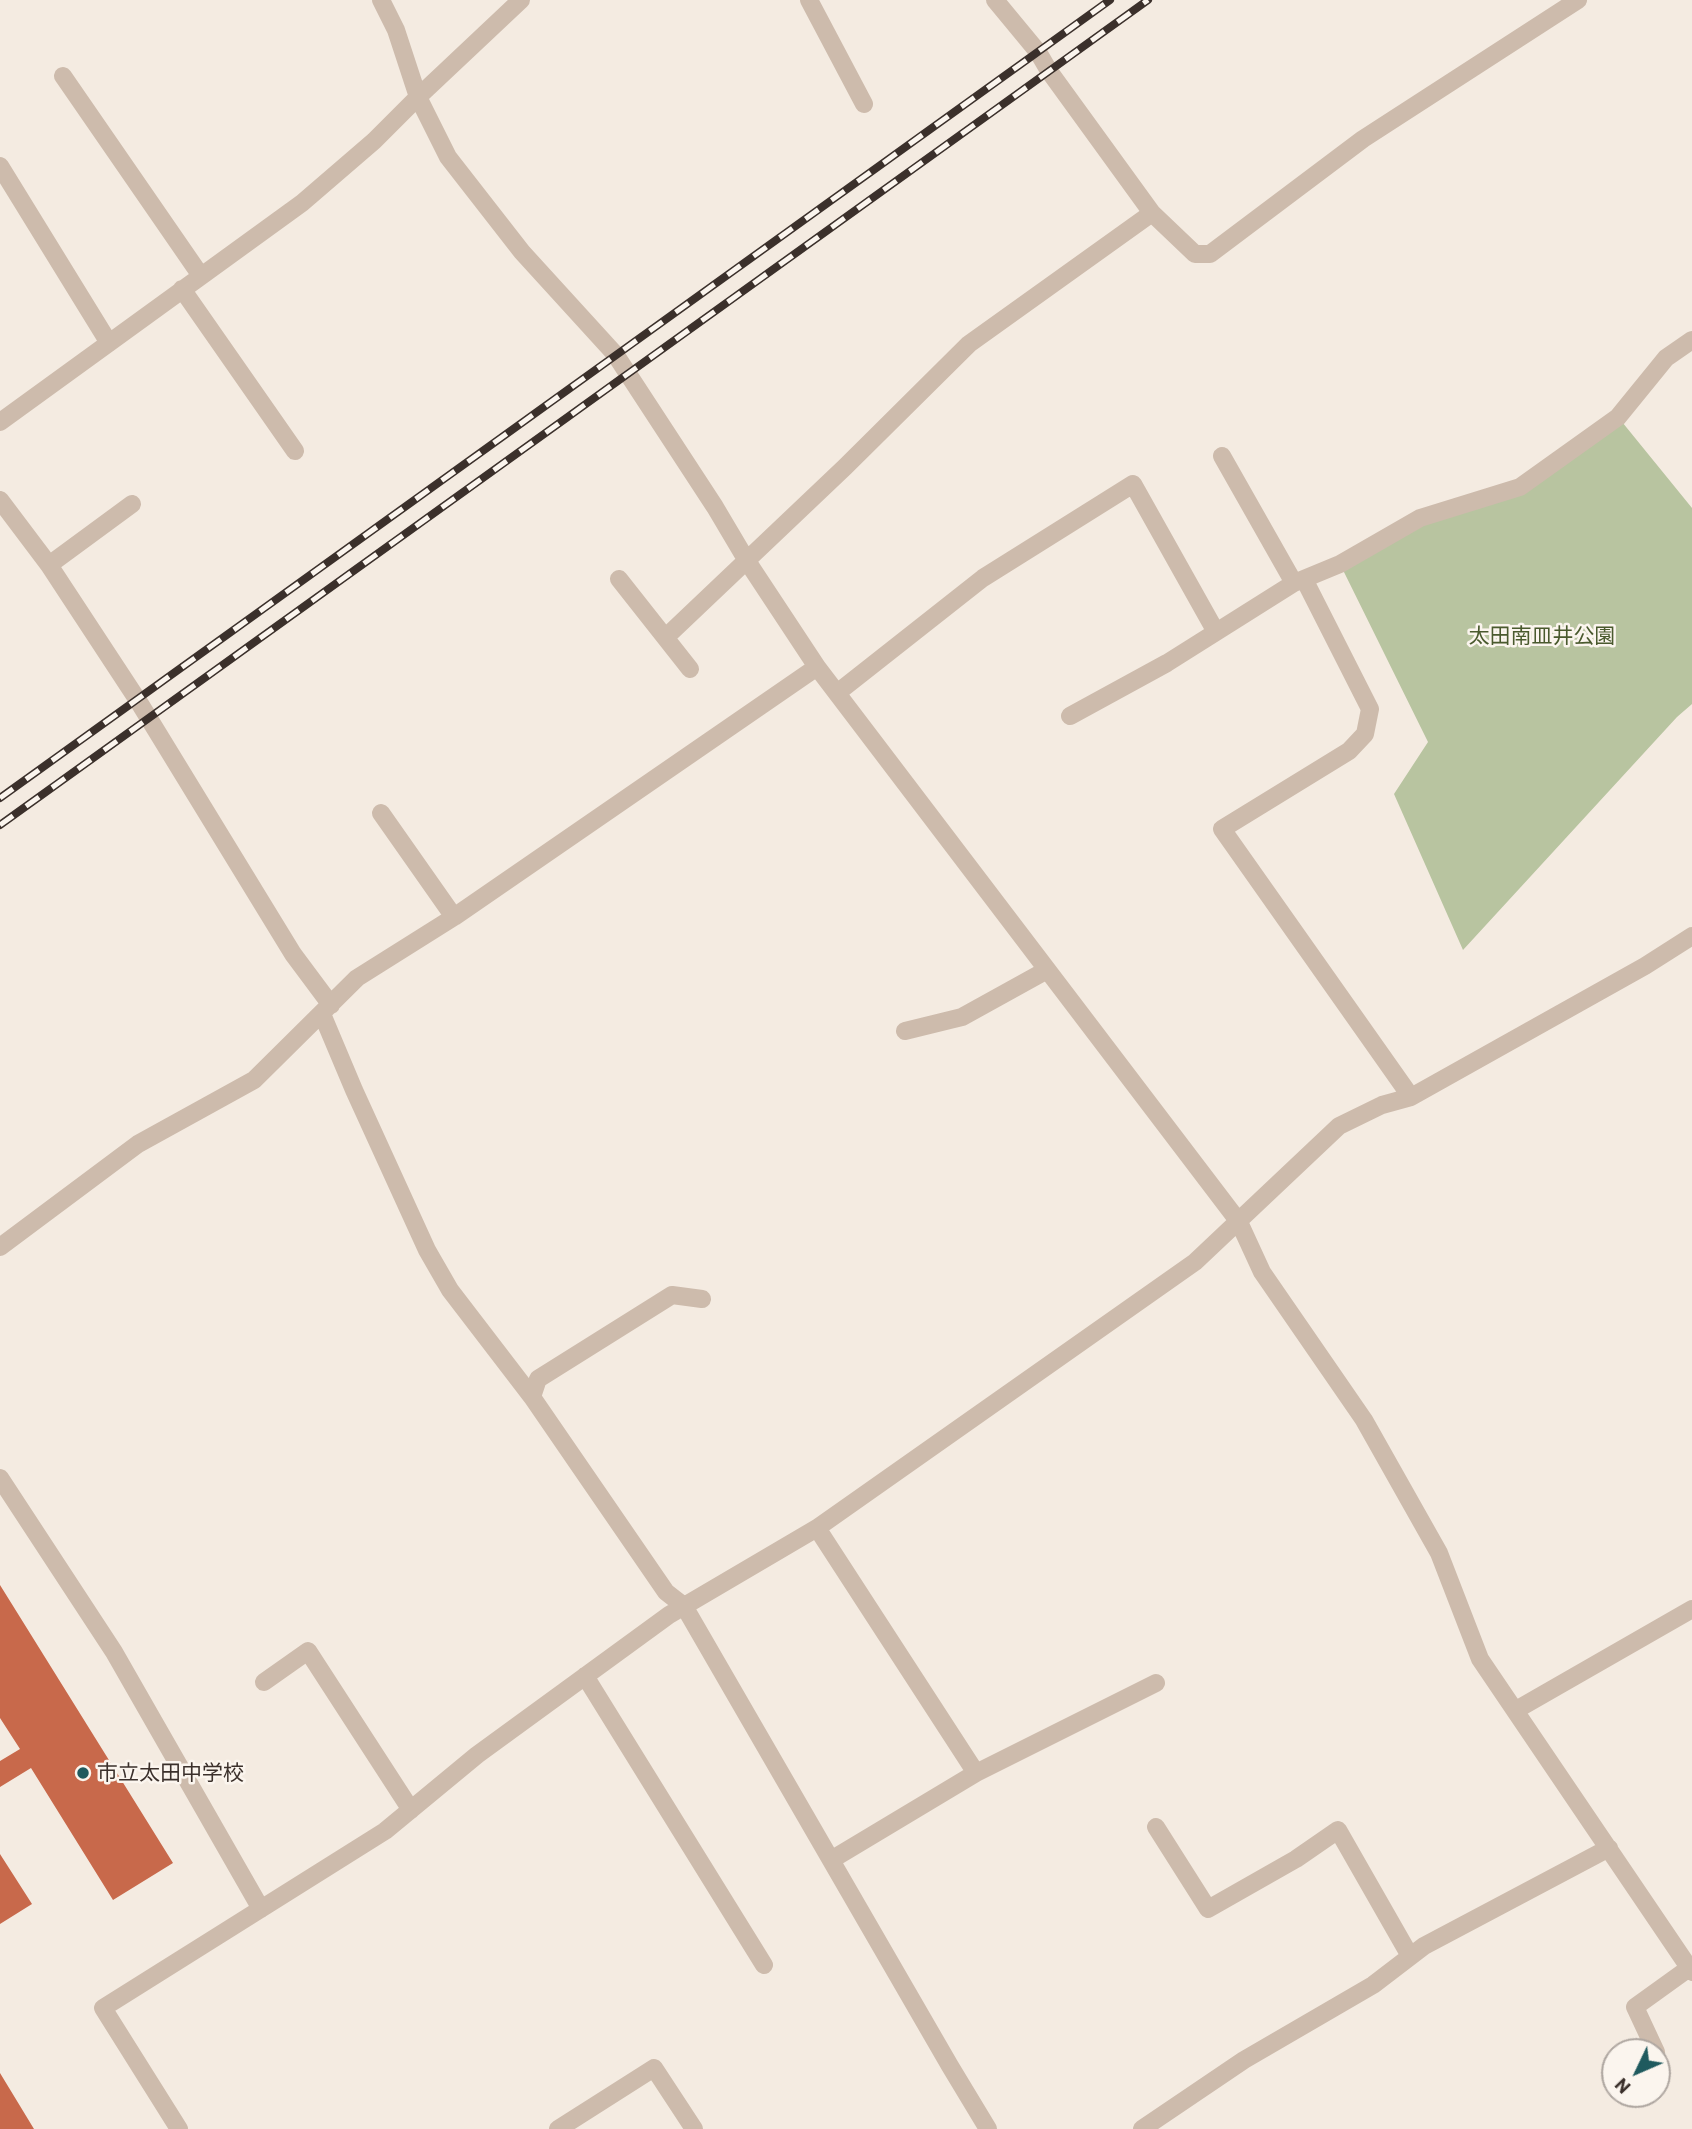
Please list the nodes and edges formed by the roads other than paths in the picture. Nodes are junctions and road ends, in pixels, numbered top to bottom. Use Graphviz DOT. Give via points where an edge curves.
graph roads {
  1 [pos="381,0"];
  2 [pos="521,0"];
  3 [pos="809,0"];
  4 [pos="995,0"];
  5 [pos="1578,0"];
  6 [pos="63,76"];
  7 [pos="418,97"];
  8 [pos="864,104"];
  9 [pos="0,166"];
  10 [pos="1152,213"];
  11 [pos="201,276"];
  12 [pos="182,289"];
  13 [pos="1692,340"];
  14 [pos="109,342"];
  15 [pos="0,422"];
  16 [pos="295,451"];
  17 [pos="1222,456"];
  18 [pos="0,500"];
  19 [pos="132,504"];
  20 [pos="747,561"];
  21 [pos="49,565"];
  22 [pos="620,579"];
  23 [pos="1299,581"];
  24 [pos="1216,632"];
  25 [pos="666,637"];
  26 [pos="817,667"];
  27 [pos="690,669"];
  28 [pos="837,693"];
  29 [pos="1070,716"];
  30 [pos="381,813"];
  31 [pos="454,917"];
  32 [pos="1692,936"];
  33 [pos="1047,971"];
  34 [pos="327,1009"];
  35 [pos="905,1031"];
  36 [pos="1411,1097"];
  37 [pos="1239,1222"];
  38 [pos="0,1247"];
  39 [pos="702,1299"];
  40 [pos="532,1396"];
  41 [pos="0,1478"];
  42 [pos="817,1528"];
  43 [pos="684,1606"];
  44 [pos="1692,1609"];
  45 [pos="585,1676"];
  46 [pos="264,1682"];
  47 [pos="1156,1684"];
  48 [pos="1516,1710"];
  49 [pos="976,1773"];
  50 [pos="411,1810"];
  51 [pos="1156,1827"];
  52 [pos="1609,1848"];
  53 [pos="831,1860"];
  54 [pos="261,1909"];
  55 [pos="1410,1956"];
  56 [pos="764,1965"];
  57 [pos="1691,1969"];
  58 [pos="1650,2038"];
  59 [pos="179,2129"];
  60 [pos="558,2129"];
  61 [pos="694,2129"];
  62 [pos="988,2129"];
  63 [pos="1142,2129"];
  1 -- 7 [label="street"];
  2 -- 7 [label="street"];
  3 -- 8 [label="street"];
  4 -- 10 [label="street" via="1038,52"];
  5 -- 10 [label="street" via="1363,139 1210,254 1195,254"];
  6 -- 11 [label="street"];
  7 -- 11 [label="street" via="302,203"];
  7 -- 20 [label="street" via="448,157 522,252 615,354"];
  9 -- 14 [label="street"];
  10 -- 20 [label="street" via="969,344"];
  11 -- 12 [label="street"];
  12 -- 14 [label="street"];
  12 -- 16 [label="street"];
  13 -- 23 [label="street" via="1666,358 1618,417 1520,487 1420,518 1340,564"];
  14 -- 15 [label="street"];
  17 -- 23 [label="street"];
  18 -- 21 [label="street"];
  19 -- 21 [label="street"];
  20 -- 25 [label="street"];
  20 -- 26 [label="street"];
  21 -- 34 [label="street"];
  22 -- 25 [label="street"];
  23 -- 24 [label="street"];
  23 -- 36 [label="street" via="1370,709 1365,734 1349,751 1222,829"];
  24 -- 28 [label="street" via="1133,484 982,578"];
  24 -- 29 [label="street"];
  25 -- 27 [label="street"];
  26 -- 28 [label="street"];
  26 -- 31 [label="street"];
  28 -- 33 [label="street"];
  30 -- 31 [label="street"];
  31 -- 34 [label="street" via="357,978"];
  32 -- 36 [label="street"];
  33 -- 35 [label="street" via="962,1017"];
  33 -- 37 [label="street"];
  34 -- 38 [label="street" via="254,1080 138,1144"];
  34 -- 40 [label="street" via="354,1090 427,1250 450,1290"];
  36 -- 37 [label="street" via="1339,1126"];
  37 -- 42 [label="street" via="1195,1262"];
  37 -- 48 [label="street" via="1262,1272 1364,1420 1439,1553 1480,1658"];
  39 -- 40 [label="street" via="672,1295 538,1379"];
  40 -- 43 [label="street" via="666,1592"];
  41 -- 54 [label="street" via="114,1652"];
  42 -- 43 [label="street"];
  42 -- 49 [label="street"];
  43 -- 45 [label="street"];
  43 -- 53 [label="street"];
  44 -- 48 [label="street"];
  45 -- 50 [label="street"];
  45 -- 56 [label="street"];
  46 -- 50 [label="street" via="308,1651"];
  47 -- 49 [label="street"];
  48 -- 52 [label="street"];
  49 -- 53 [label="street"];
  50 -- 54 [label="street"];
  51 -- 55 [label="street" via="1208,1909 1338,1830"];
  52 -- 55 [label="street"];
  52 -- 57 [label="street"];
  53 -- 62 [label="street"];
  54 -- 59 [label="street" via="103,2008"];
  55 -- 63 [label="street" via="1373,1985 1244,2060"];
  57 -- 58 [label="street" via="1635,2007"];
  60 -- 61 [label="street" via="654,2068"];
}
